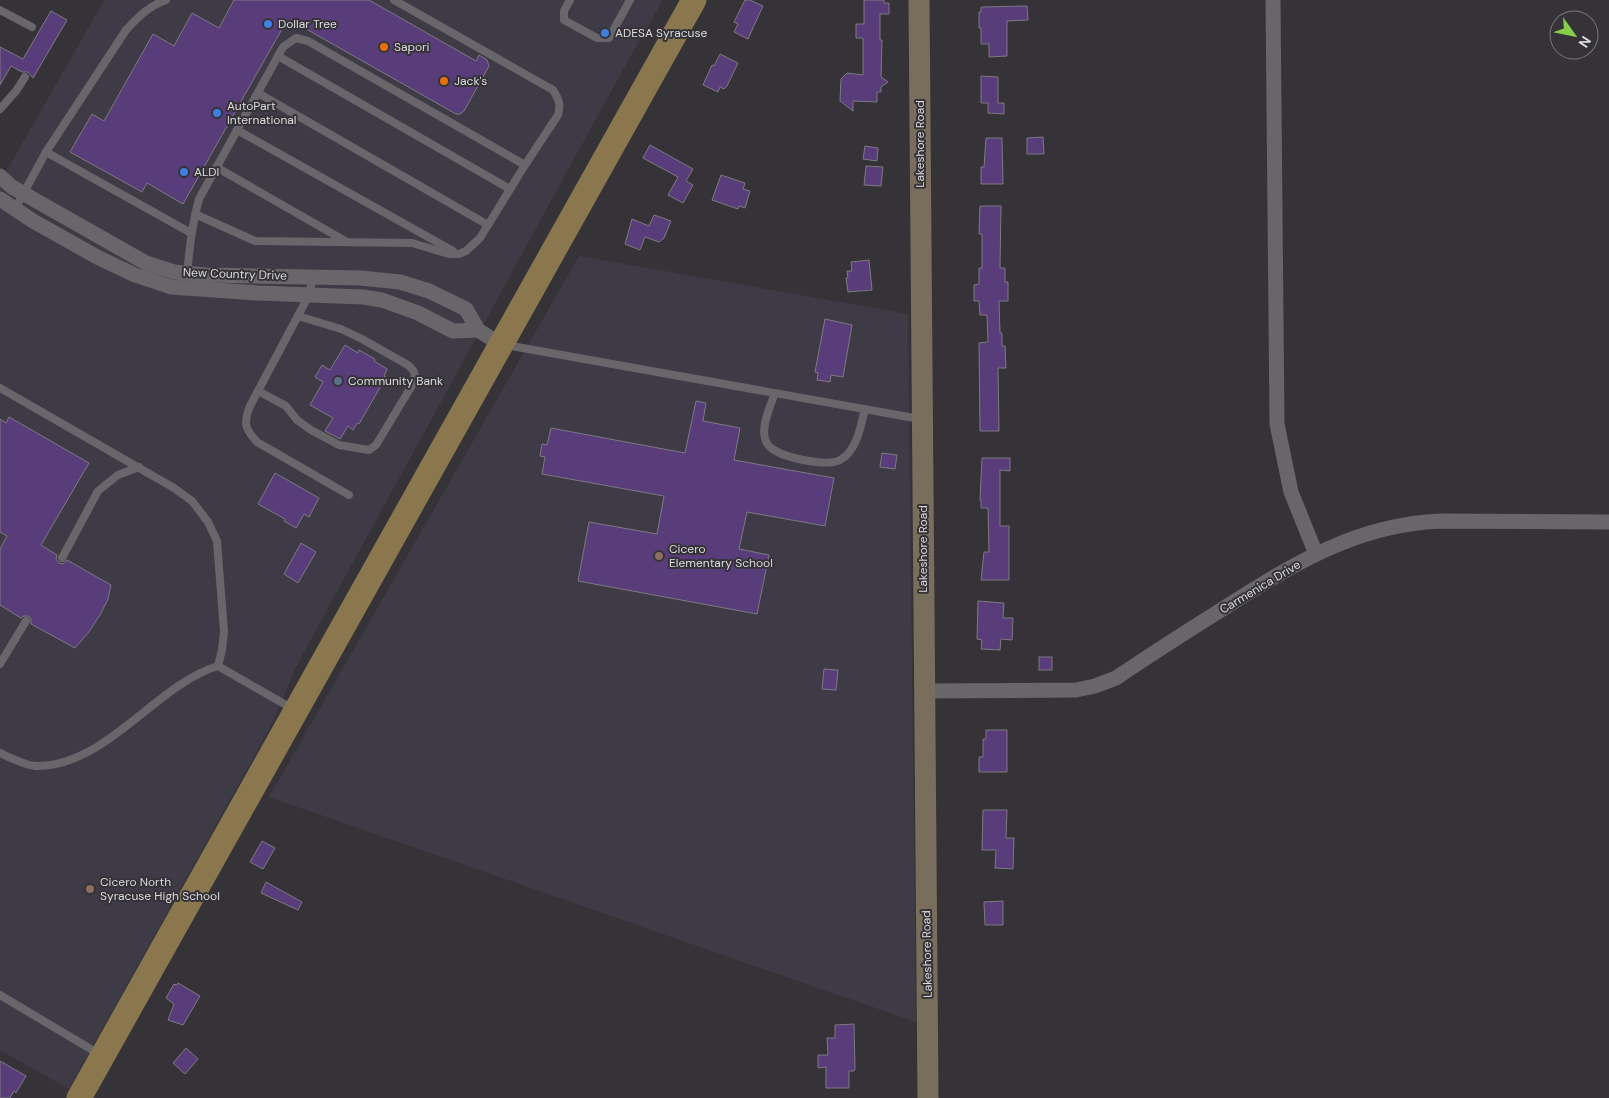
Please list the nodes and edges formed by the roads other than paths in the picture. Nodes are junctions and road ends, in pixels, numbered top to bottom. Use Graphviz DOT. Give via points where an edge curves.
graph roads {
  1 [pos="166,0"];
  2 [pos="394,0"];
  3 [pos="570,0"];
  4 [pos="630,0"];
  5 [pos="694,0"];
  6 [pos="919,0"];
  7 [pos="1273,0"];
  8 [pos="0,10"];
  9 [pos="32,27"];
  10 [pos="278,56"];
  11 [pos="25,77"];
  12 [pos="258,93"];
  13 [pos="0,109"];
  14 [pos="237,130"];
  15 [pos="46,152"];
  16 [pos="525,166"];
  17 [pos="216,167"];
  18 [pos="0,176"];
  19 [pos="510,189"];
  20 [pos="22,193"];
  21 [pos="0,198"];
  22 [pos="15,209"];
  23 [pos="195,214"];
  24 [pos="488,225"];
  25 [pos="191,233"];
  26 [pos="349,242"];
  27 [pos="459,254"];
  28 [pos="313,277"];
  29 [pos="186,281"];
  30 [pos="309,295"];
  31 [pos="298,316"];
  32 [pos="478,330"];
  33 [pos="500,344"];
  34 [pos="0,388"];
  35 [pos="258,391"];
  36 [pos="775,393"];
  37 [pos="865,409"];
  38 [pos="922,419"];
  39 [pos="139,467"];
  40 [pos="349,495"];
  41 [pos="1609,522"];
  42 [pos="1316,554"];
  43 [pos="62,558"];
  44 [pos="26,621"];
  45 [pos="0,664"];
  46 [pos="218,666"];
  47 [pos="924,691"];
  48 [pos="296,711"];
  49 [pos="0,753"];
  50 [pos="0,995"];
  51 [pos="103,1056"];
  52 [pos="79,1098"];
  53 [pos="928,1098"];
  1 -- 15 [label="lane" via="140,15 126,30"];
  2 -- 16 [label="lane" via="553,90 558,97 558,115"];
  3 -- 4 [label="lane" via="564,11 564,20 597,38 609,38"];
  5 -- 33 [label="main road"];
  6 -- 38 [label="street, Lakeshore Road"];
  7 -- 42 [label="street" via="1277,424 1291,492"];
  8 -- 9 [label="lane"];
  10 -- 12 [label="lane"];
  10 -- 16 [label="lane" via="289,42 302,38"];
  10 -- 19 [label="lane"];
  11 -- 13 [label="lane"];
  12 -- 14 [label="lane"];
  12 -- 24 [label="lane"];
  14 -- 17 [label="lane"];
  14 -- 27 [label="lane"];
  15 -- 20 [label="lane"];
  15 -- 25 [label="lane"];
  16 -- 19 [label="lane"];
  17 -- 23 [label="lane"];
  17 -- 26 [label="lane"];
  18 -- 20 [label="street, New Country Drive"];
  19 -- 24 [label="lane"];
  20 -- 22 [label="lane"];
  20 -- 29 [label="street, New Country Drive" via="146,263 174,272"];
  21 -- 22 [label="street, New Country Drive"];
  22 -- 29 [label="street, New Country Drive" via="135,275 171,287"];
  23 -- 25 [label="lane"];
  23 -- 26 [label="lane" via="255,241"];
  24 -- 27 [label="lane" via="480,238"];
  25 -- 29 [label="lane"];
  26 -- 27 [label="lane" via="412,243"];
  28 -- 29 [label="street, New Country Drive"];
  28 -- 30 [label="lane"];
  28 -- 32 [label="street, New Country Drive" via="361,278 414,286 466,309"];
  29 -- 30 [label="street, New Country Drive"];
  30 -- 31 [label="lane"];
  30 -- 32 [label="street, New Country Drive" via="382,300 453,331"];
  31 -- 35 [label="lane"];
  31 -- 35 [label="lane" via="341,329 408,365 414,370 414,382 370,450 339,446 297,420 286,406"];
  32 -- 33 [label="street, New Country Drive"];
  33 -- 36 [label="lane"];
  33 -- 48 [label="main road"];
  34 -- 39 [label="lane"];
  35 -- 40 [label="lane" via="246,416 247,431 257,442"];
  36 -- 37 [label="lane"];
  36 -- 37 [label="lane" via="764,436 770,447 798,459 831,463 842,459 860,432"];
  37 -- 38 [label="lane"];
  38 -- 47 [label="street, Lakeshore Road"];
  39 -- 43 [label="lane" via="118,475 98,491"];
  39 -- 46 [label="lane" via="192,501 217,541 224,632"];
  41 -- 42 [label="street, Carmenica Drive" via="1413,522 1349,540"];
  42 -- 47 [label="street, Carmenica Drive" via="1286,568 1116,678 1095,686 1076,690"];
  44 -- 45 [label="lane"];
  46 -- 48 [label="lane"];
  46 -- 49 [label="lane" via="187,679 109,738 71,759 34,766"];
  47 -- 53 [label="street, Lakeshore Road"];
  48 -- 51 [label="main road"];
  50 -- 51 [label="lane"];
  51 -- 52 [label="main road"];
}
